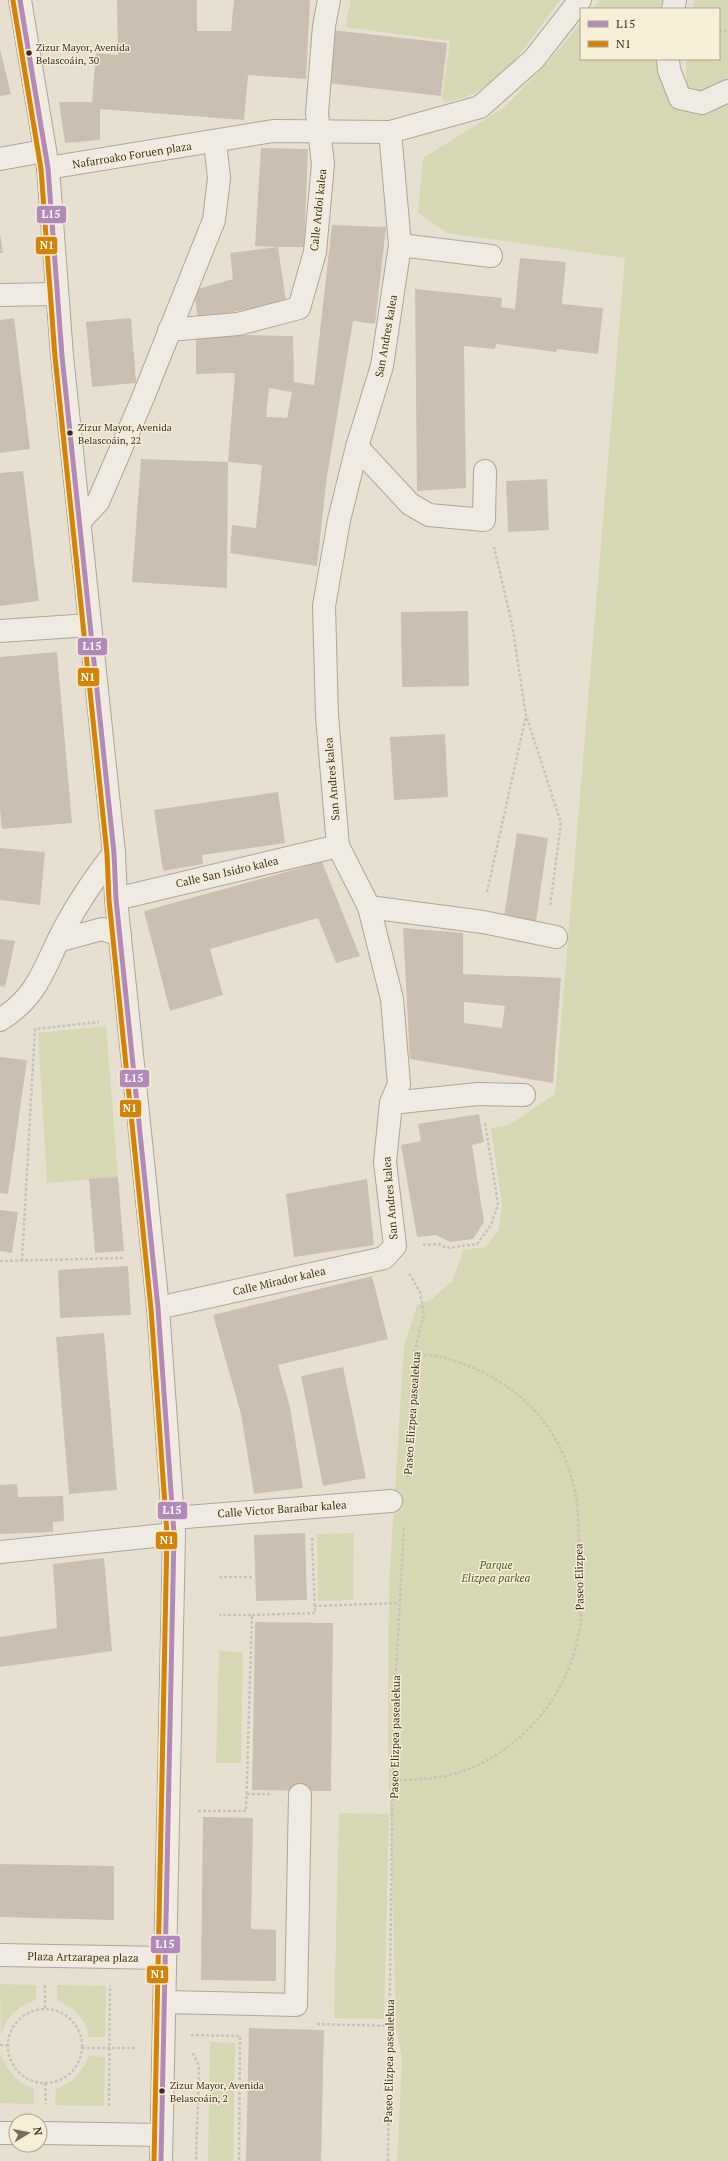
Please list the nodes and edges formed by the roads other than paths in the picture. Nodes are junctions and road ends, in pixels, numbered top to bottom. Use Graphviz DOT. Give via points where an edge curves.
graph roads {
  1 [pos="20,0"];
  2 [pos="328,0"];
  3 [pos="580,0"];
  4 [pos="668,60"];
  5 [pos="728,91"];
  6 [pos="318,132"];
  7 [pos="390,132"];
  8 [pos="215,142"];
  9 [pos="0,159"];
  10 [pos="46,159"];
  11 [pos="400,246"];
  12 [pos="491,256"];
  13 [pos="57,294"];
  14 [pos="0,296"];
  15 [pos="169,330"];
  16 [pos="358,447"];
  17 [pos="485,471"];
  18 [pos="80,521"];
  19 [pos="90,625"];
  20 [pos="0,631"];
  21 [pos="338,846"];
  22 [pos="114,853"];
  23 [pos="116,899"];
  24 [pos="369,907"];
  25 [pos="120,935"];
  26 [pos="551,936"];
  27 [pos="58,941"];
  28 [pos="0,1020"];
  29 [pos="524,1095"];
  30 [pos="391,1103"];
  31 [pos="394,1246"];
  32 [pos="158,1308"];
  33 [pos="391,1501"];
  34 [pos="174,1526"];
  35 [pos="0,1552"];
  36 [pos="300,1795"];
  37 [pos="0,1955"];
  38 [pos="165,1958"];
  39 [pos="164,2002"];
  40 [pos="48,2133"];
  41 [pos="161,2136"];
  42 [pos="161,2161"];
  1 -- 10 [label="street"];
  2 -- 6 [label="street, Calle Ardoi kalea" via="317,114"];
  3 -- 7 [label="street, Nafarroako Foruen plaza" via="534,59 480,107"];
  4 -- 5 [label="street" via="669,70 680,98 702,103"];
  6 -- 7 [label="street, Nafarroako Foruen plaza"];
  6 -- 8 [label="street, Nafarroako Foruen plaza" via="273,131"];
  6 -- 15 [label="street, Calle Ardoi kalea" via="323,164 314,252 299,308 238,324"];
  7 -- 11 [label="street, San Andres kalea"];
  8 -- 10 [label="street, Nafarroako Foruen plaza"];
  8 -- 15 [label="street" via="219,178 214,220"];
  9 -- 10 [label="street, Nafarroako Foruen plaza"];
  10 -- 13 [label="street"];
  11 -- 12 [label="street"];
  11 -- 16 [label="street, San Andres kalea" via="382,366"];
  13 -- 14 [label="street"];
  13 -- 18 [label="street"];
  15 -- 18 [label="street" via="98,502"];
  16 -- 17 [label="street" via="410,504 430,515 484,520"];
  16 -- 21 [label="street, San Andres kalea" via="339,520 324,606 327,716"];
  18 -- 19 [label="street"];
  19 -- 20 [label="street"];
  19 -- 22 [label="street"];
  21 -- 23 [label="street, Calle San Isidro kalea"];
  21 -- 24 [label="street, San Andres kalea"];
  22 -- 23 [label="street"];
  22 -- 27 [label="street" via="90,885"];
  23 -- 25 [label="street"];
  24 -- 26 [label="street" via="483,922"];
  24 -- 30 [label="street, San Andres kalea" via="392,999 400,1084"];
  25 -- 27 [label="street" via="102,929"];
  25 -- 32 [label="street"];
  27 -- 28 [label="street" via="32,993 17,1010"];
  29 -- 30 [label="street" via="478,1094"];
  30 -- 31 [label="street, San Andres kalea" via="385,1162"];
  31 -- 32 [label="street, Calle Mirador kalea" via="384,1258"];
  32 -- 34 [label="street"];
  33 -- 34 [label="street, Calle Víctor Baraibar kalea"];
  34 -- 35 [label="street, Calle Víctor Baraibar kalea"];
  34 -- 38 [label="street"];
  36 -- 39 [label="street" via="296,2005"];
  37 -- 38 [label="street, Plaza Artzarapea plaza"];
  38 -- 39 [label="street"];
  39 -- 41 [label="street"];
  40 -- 41 [label="street"];
  41 -- 42 [label="street"];
}
